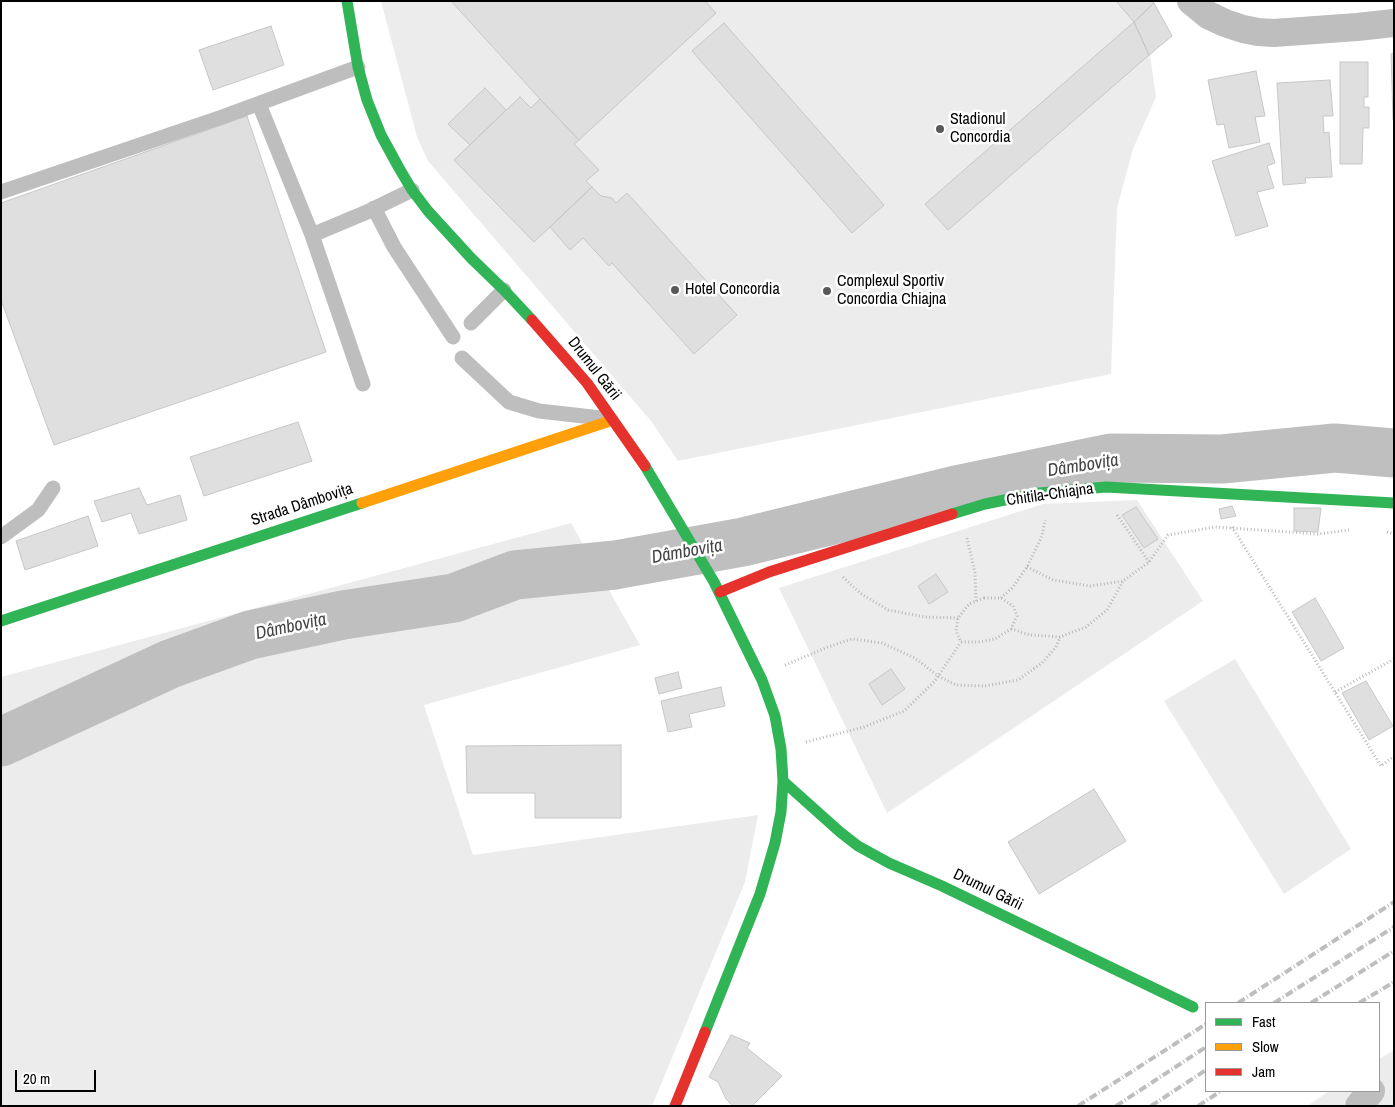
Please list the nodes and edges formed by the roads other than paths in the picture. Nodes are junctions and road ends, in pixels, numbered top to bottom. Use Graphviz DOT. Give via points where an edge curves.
graph roads {
  1 [pos="347,1"];
  2 [pos="1191,1"];
  3 [pos="1394,23"];
  4 [pos="358,66"];
  5 [pos="259,104"];
  6 [pos="412,190"];
  7 [pos="1,192"];
  8 [pos="374,208"];
  9 [pos="312,235"];
  10 [pos="504,290"];
  11 [pos="471,323"];
  12 [pos="453,337"];
  13 [pos="462,358"];
  14 [pos="363,384"];
  15 [pos="613,420"];
  16 [pos="52,488"];
  17 [pos="1394,503"];
  18 [pos="1,537"];
  19 [pos="717,587"];
  20 [pos="1,620"];
  21 [pos="783,781"];
  22 [pos="1193,1007"];
  23 [pos="1370,1092"];
  24 [pos="675,1106"];
  25 [pos="1359,1106"];
  1 -- 4 [label="main road, Drumul Gării"];
  2 -- 3 [label="street" via="1208,15 1225,23 1258,32"];
  4 -- 5 [label="lane"];
  4 -- 6 [label="main road, Drumul Gării" via="381,135"];
  5 -- 7 [label="lane"];
  5 -- 9 [label="lane"];
  6 -- 8 [label="lane"];
  6 -- 10 [label="main road, Drumul Gării" via="471,258"];
  8 -- 9 [label="lane"];
  8 -- 12 [label="lane" via="394,247"];
  9 -- 14 [label="lane"];
  10 -- 11 [label="lane"];
  10 -- 15 [label="main road, Drumul Gării" via="582,376"];
  13 -- 15 [label="lane" via="509,402 539,411"];
  15 -- 19 [label="main road, Drumul Gării" via="648,471"];
  15 -- 20 [label="main road, Strada Dâmbovița"];
  16 -- 18 [label="lane" via="38,510"];
  17 -- 19 [label="main road, Chitila-Chiajna" via="1106,487 1039,493 985,504"];
  19 -- 21 [label="main road, Drumul Gării" via="775,716"];
  21 -- 22 [label="main road, Drumul Gării" via="858,846"];
  21 -- 24 [label="main road, Drumul Gării" via="781,812 765,878"];
  23 -- 25 [label="street"];
}
